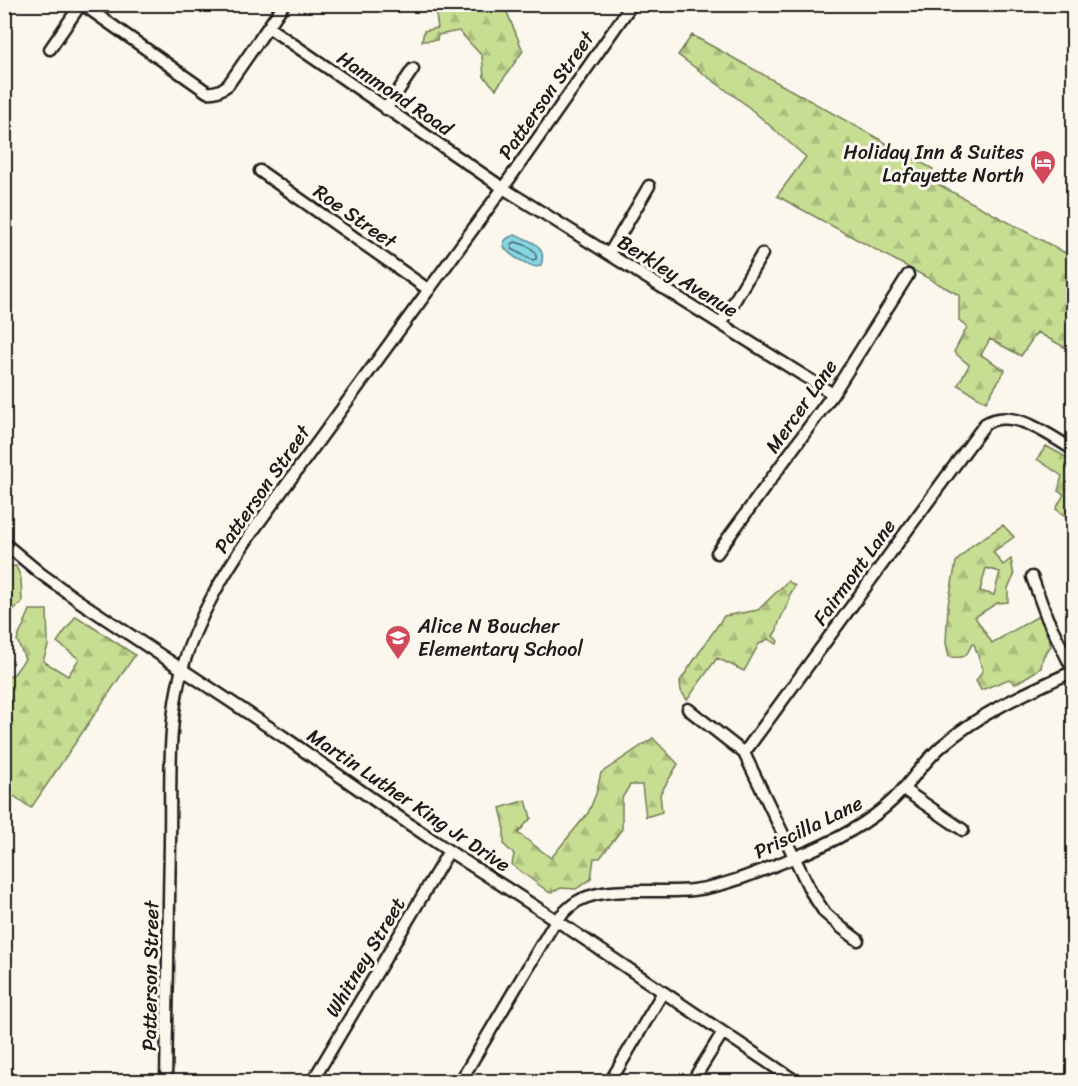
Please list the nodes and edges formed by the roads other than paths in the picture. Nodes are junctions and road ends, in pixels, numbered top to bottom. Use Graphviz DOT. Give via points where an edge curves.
graph roads {
  1 [pos="81,4"];
  2 [pos="284,4"];
  3 [pos="632,4"];
  4 [pos="268,27"];
  5 [pos="50,49"];
  6 [pos="413,69"];
  7 [pos="386,109"];
  8 [pos="260,171"];
  9 [pos="649,186"];
  10 [pos="503,188"];
  11 [pos="609,254"];
  12 [pos="762,254"];
  13 [pos="908,275"];
  14 [pos="429,290"];
  15 [pos="721,324"];
  16 [pos="833,394"];
  17 [pos="1074,450"];
  18 [pos="4,543"];
  19 [pos="717,554"];
  20 [pos="1032,577"];
  21 [pos="182,669"];
  22 [pos="1073,672"];
  23 [pos="688,709"];
  24 [pos="744,753"];
  25 [pos="903,789"];
  26 [pos="963,830"];
  27 [pos="449,851"];
  28 [pos="795,858"];
  29 [pos="556,920"];
  30 [pos="858,940"];
  31 [pos="663,992"];
  32 [pos="723,1032"];
  33 [pos="166,1082"];
  34 [pos="312,1082"];
  35 [pos="460,1082"];
  36 [pos="610,1082"];
  37 [pos="692,1082"];
  38 [pos="797,1082"];
  1 -- 4 [label="street" via="207,92 214,93 228,85"];
  1 -- 5 [label="street"];
  2 -- 4 [label="street"];
  3 -- 10 [label="street, Patterson Street"];
  4 -- 7 [label="street, Hammond Road"];
  6 -- 7 [label="street"];
  7 -- 10 [label="street, Hammond Road"];
  8 -- 14 [label="street, Roe Street"];
  9 -- 11 [label="street"];
  10 -- 11 [label="street, Berkley Avenue"];
  10 -- 14 [label="street, Patterson Street"];
  11 -- 15 [label="street, Berkley Avenue"];
  12 -- 15 [label="street"];
  13 -- 16 [label="street, Mercer Lane"];
  14 -- 21 [label="street, Patterson Street" via="238,552 205,612"];
  15 -- 16 [label="street, Berkley Avenue"];
  16 -- 19 [label="street, Mercer Lane"];
  17 -- 24 [label="street, Fairmont Lane" via="1023,421 998,418 981,428"];
  18 -- 21 [label="street, Martin Luther King Jr Drive" via="40,573"];
  20 -- 22 [label="street"];
  21 -- 27 [label="street, Martin Luther King Jr Drive"];
  21 -- 33 [label="street, Patterson Street" via="171,751"];
  22 -- 25 [label="street, Priscilla Lane" via="1018,697 962,730 928,759"];
  23 -- 24 [label="street"];
  24 -- 28 [label="street"];
  25 -- 26 [label="street"];
  25 -- 28 [label="street, Priscilla Lane" via="874,816"];
  27 -- 29 [label="street, Martin Luther King Jr Drive"];
  27 -- 34 [label="street, Whitney Street"];
  28 -- 29 [label="street, Priscilla Lane" via="709,887 595,894 575,903"];
  28 -- 30 [label="street" via="825,913"];
  29 -- 31 [label="street, Martin Luther King Jr Drive"];
  29 -- 35 [label="street, Priscilla Lane"];
  31 -- 32 [label="street, Martin Luther King Jr Drive"];
  31 -- 36 [label="street"];
  32 -- 37 [label="street"];
  32 -- 38 [label="street, Martin Luther King Jr Drive"];
}
